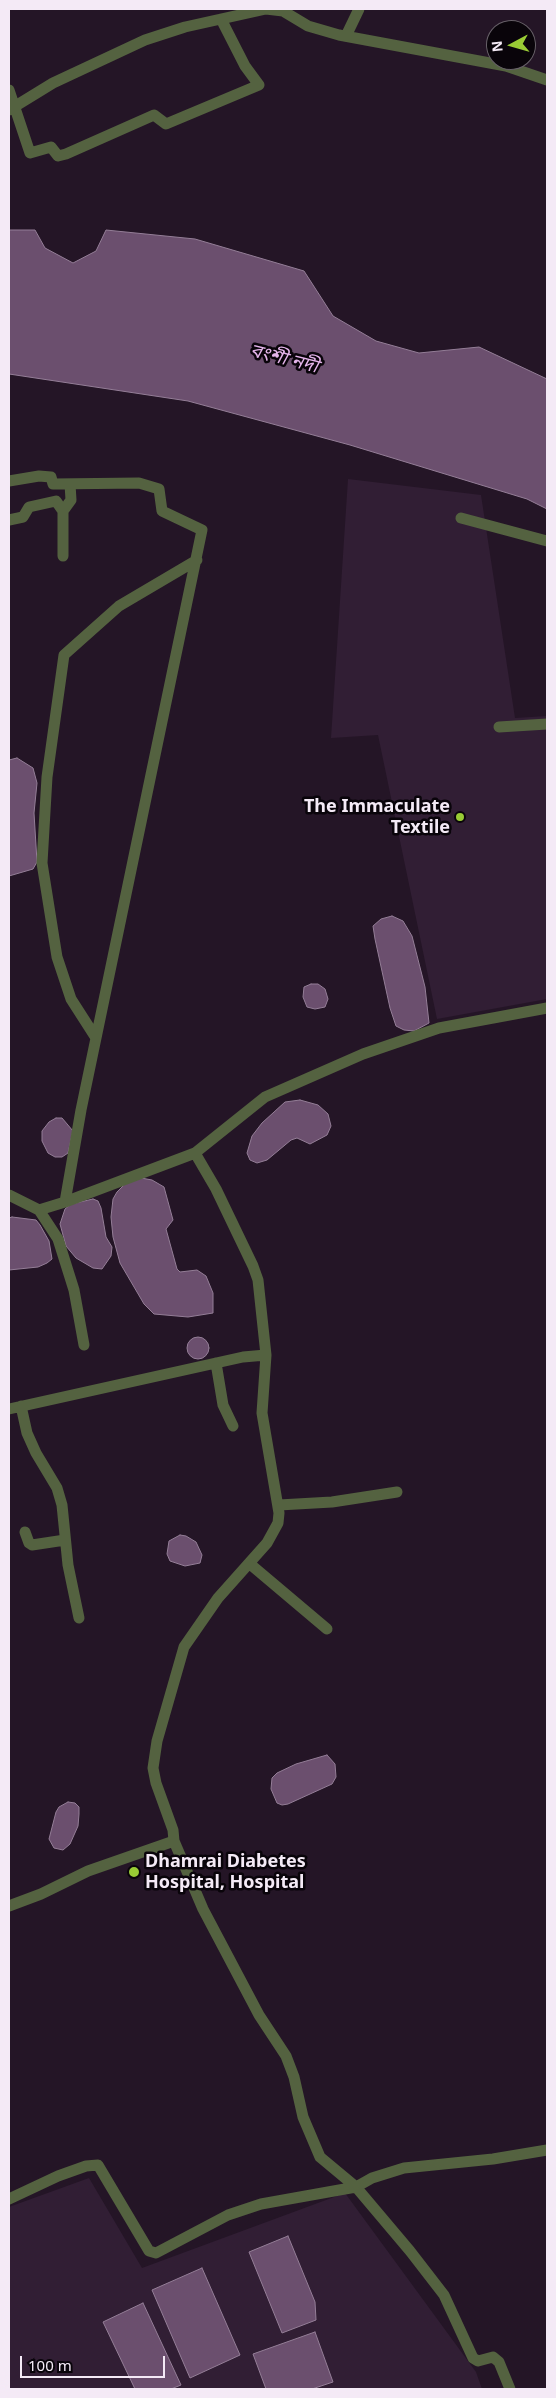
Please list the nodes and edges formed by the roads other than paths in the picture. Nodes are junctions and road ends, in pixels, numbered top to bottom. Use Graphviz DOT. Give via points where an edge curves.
graph roads {
  1 [pos="359,9"];
  2 [pos="221,19"];
  3 [pos="346,36"];
  4 [pos="547,80"];
  5 [pos="9,90"];
  6 [pos="11,108"];
  7 [pos="9,481"];
  8 [pos="70,484"];
  9 [pos="62,511"];
  10 [pos="461,518"];
  11 [pos="9,520"];
  12 [pos="547,541"];
  13 [pos="63,556"];
  14 [pos="197,560"];
  15 [pos="547,724"];
  16 [pos="499,727"];
  17 [pos="547,1008"];
  18 [pos="96,1038"];
  19 [pos="195,1153"];
  20 [pos="9,1195"];
  21 [pos="65,1202"];
  22 [pos="39,1210"];
  23 [pos="84,1345"];
  24 [pos="266,1355"];
  25 [pos="216,1362"];
  26 [pos="21,1406"];
  27 [pos="9,1409"];
  28 [pos="233,1426"];
  29 [pos="397,1492"];
  30 [pos="279,1505"];
  31 [pos="25,1532"];
  32 [pos="66,1540"];
  33 [pos="250,1564"];
  34 [pos="79,1618"];
  35 [pos="327,1629"];
  36 [pos="174,1841"];
  37 [pos="9,1906"];
  38 [pos="547,2150"];
  39 [pos="356,2187"];
  40 [pos="9,2199"];
  41 [pos="510,2389"];
  1 -- 3 [label="street"];
  2 -- 3 [label="street" via="258,9 275,9 308,26"];
  2 -- 6 [label="street" via="145,40 53,83"];
  2 -- 6 [label="street" via="245,66 259,85 166,124 154,115 58,156 51,147 30,153"];
  3 -- 4 [label="street" via="506,66"];
  5 -- 6 [label="street"];
  7 -- 8 [label="street" via="39,476 51,477 53,484"];
  8 -- 9 [label="street" via="71,500"];
  8 -- 14 [label="street" via="139,483 159,489 162,511 202,530"];
  9 -- 11 [label="street" via="56,501 29,507 23,517"];
  9 -- 13 [label="street"];
  10 -- 12 [label="street"];
  14 -- 18 [label="street"];
  14 -- 18 [label="street" via="119,606 64,655 47,777 42,863 57,957 71,999"];
  15 -- 16 [label="street"];
  17 -- 19 [label="street" via="440,1028 363,1054 265,1097"];
  18 -- 21 [label="street"];
  19 -- 21 [label="street"];
  19 -- 24 [label="street" via="216,1189 258,1280"];
  20 -- 22 [label="street"];
  21 -- 22 [label="street"];
  22 -- 23 [label="street" via="58,1239 68,1267"];
  24 -- 25 [label="street"];
  24 -- 30 [label="street" via="262,1413"];
  25 -- 26 [label="street"];
  25 -- 28 [label="street" via="223,1405"];
  26 -- 27 [label="street"];
  26 -- 32 [label="street" via="27,1433 61,1499"];
  29 -- 30 [label="street" via="332,1502"];
  30 -- 33 [label="street" via="278,1523"];
  31 -- 32 [label="street" via="32,1545"];
  32 -- 34 [label="street"];
  33 -- 35 [label="street"];
  33 -- 36 [label="street" via="218,1598 184,1647 157,1741 153,1768"];
  36 -- 37 [label="street" via="88,1871"];
  36 -- 39 [label="street" via="203,1909 259,2014 286,2056 303,2117 320,2157"];
  38 -- 39 [label="street" via="493,2160 404,2168"];
  39 -- 40 [label="street" via="261,2204 228,2215 156,2253 149,2251 98,2165 58,2176"];
  39 -- 41 [label="street" via="444,2295 473,2358 478,2361 493,2357 499,2362"];
}
